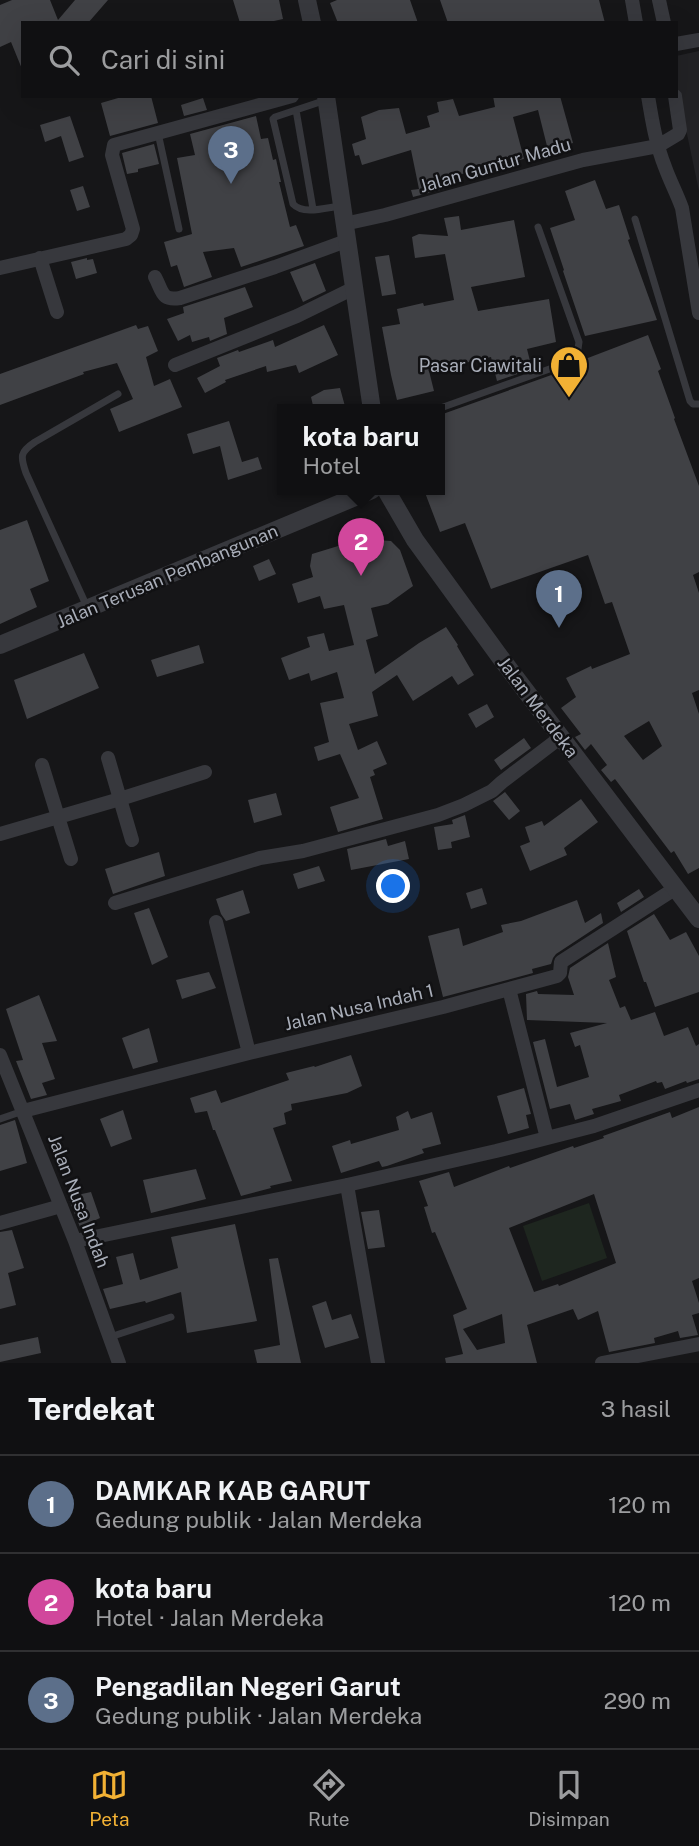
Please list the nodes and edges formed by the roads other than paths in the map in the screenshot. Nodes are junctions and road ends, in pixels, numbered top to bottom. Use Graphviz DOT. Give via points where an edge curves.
graph roads {
  1 [pos="307,0"];
  2 [pos="632,0"];
  3 [pos="659,0"];
  4 [pos="312,21"];
  5 [pos="636,21"];
  6 [pos="664,21"];
  7 [pos="699,40"];
  8 [pos="678,44"];
  9 [pos="326,98"];
  10 [pos="648,98"];
  11 [pos="676,98"];
  12 [pos="294,103"];
  13 [pos="158,132"];
  14 [pos="658,146"];
  15 [pos="313,209"];
  16 [pos="635,219"];
  17 [pos="344,224"];
  18 [pos="538,227"];
  19 [pos="179,229"];
  20 [pos="40,258"];
  21 [pos="0,268"];
  22 [pos="155,277"];
  23 [pos="354,288"];
  24 [pos="57,312"];
  25 [pos="699,313"];
  26 [pos="175,365"];
  27 [pos="118,394"];
  28 [pos="371,404"];
  29 [pos="699,404"];
  30 [pos="445,406"];
  31 [pos="360,495"];
  32 [pos="389,495"];
  33 [pos="88,609"];
  34 [pos="0,645"];
  35 [pos="561,737"];
  36 [pos="108,758"];
  37 [pos="42,765"];
  38 [pos="205,772"];
  39 [pos="120,799"];
  40 [pos="58,816"];
  41 [pos="0,834"];
  42 [pos="132,840"];
  43 [pos="71,859"];
  44 [pos="676,888"];
  45 [pos="115,903"];
  46 [pos="699,919"];
  47 [pos="216,922"];
  48 [pos="509,989"];
  49 [pos="249,1053"];
  50 [pos="0,1055"];
  51 [pos="699,1090"];
  52 [pos="23,1111"];
  53 [pos="0,1119"];
  54 [pos="547,1138"];
  55 [pos="348,1185"];
  56 [pos="61,1206"];
  57 [pos="0,1223"];
  58 [pos="75,1241"];
  59 [pos="172,1317"];
  60 [pos="110,1337"];
  61 [pos="699,1344"];
  62 [pos="119,1363"];
  63 [pos="378,1363"];
  64 [pos="602,1363"];
  1 -- 4 [label="street"];
  2 -- 5 [label="street"];
  3 -- 6 [label="street"];
  7 -- 8 [label="street"];
  9 -- 12 [label="lane"];
  9 -- 17 [label="street"];
  10 -- 14 [label="street"];
  11 -- 14 [label="street" via="680,131"];
  12 -- 13 [label="street"];
  12 -- 15 [label="lane"];
  12 -- 15 [label="lane" via="273,119 293,204 298,210"];
  13 -- 19 [label="lane"];
  13 -- 20 [label="street" via="112,148 131,235"];
  14 -- 17 [label="street, Jalan Guntur Madu" via="583,160"];
  14 -- 25 [label="street" via="682,208"];
  15 -- 17 [label="lane"];
  16 -- 29 [label="lane" via="690,401"];
  17 -- 22 [label="street, Jalan Guntur Madu" via="275,267 180,299 165,297"];
  17 -- 23 [label="street"];
  18 -- 30 [label="lane" via="579,342 578,356"];
  20 -- 21 [label="street"];
  20 -- 24 [label="street"];
  23 -- 26 [label="street"];
  23 -- 28 [label="street"];
  27 -- 33 [label="lane" via="35,442 21,457"];
  31 -- 33 [label="street, Jalan Terusan Pembangunan"];
  32 -- 35 [label="street, Jalan Merdeka" via="415,540"];
  33 -- 34 [label="street, Jalan Terusan Pembangunan"];
  35 -- 44 [label="street, Jalan Merdeka"];
  35 -- 45 [label="street" via="492,791 438,815 260,858"];
  36 -- 39 [label="street"];
  37 -- 40 [label="street"];
  38 -- 39 [label="street"];
  39 -- 40 [label="street"];
  39 -- 42 [label="street"];
  40 -- 41 [label="street"];
  40 -- 43 [label="street"];
  44 -- 46 [label="street, Jalan Merdeka"];
  44 -- 48 [label="street, Jalan Nusa Indah 1" via="561,962 557,976"];
  47 -- 49 [label="street"];
  48 -- 49 [label="street, Jalan Nusa Indah 1"];
  48 -- 54 [label="street"];
  49 -- 52 [label="street, Jalan Nusa Indah 1"];
  50 -- 52 [label="street, Jalan Nusa Indah"];
  51 -- 54 [label="street"];
  52 -- 53 [label="lane"];
  52 -- 56 [label="street, Jalan Nusa Indah"];
  54 -- 55 [label="street"];
  55 -- 58 [label="street"];
  55 -- 63 [label="street"];
  56 -- 57 [label="street"];
  56 -- 58 [label="street, Jalan Nusa Indah"];
  58 -- 60 [label="street, Jalan Nusa Indah"];
  59 -- 60 [label="lane"];
  60 -- 62 [label="street, Jalan Nusa Indah"];
  61 -- 64 [label="street"];
}
